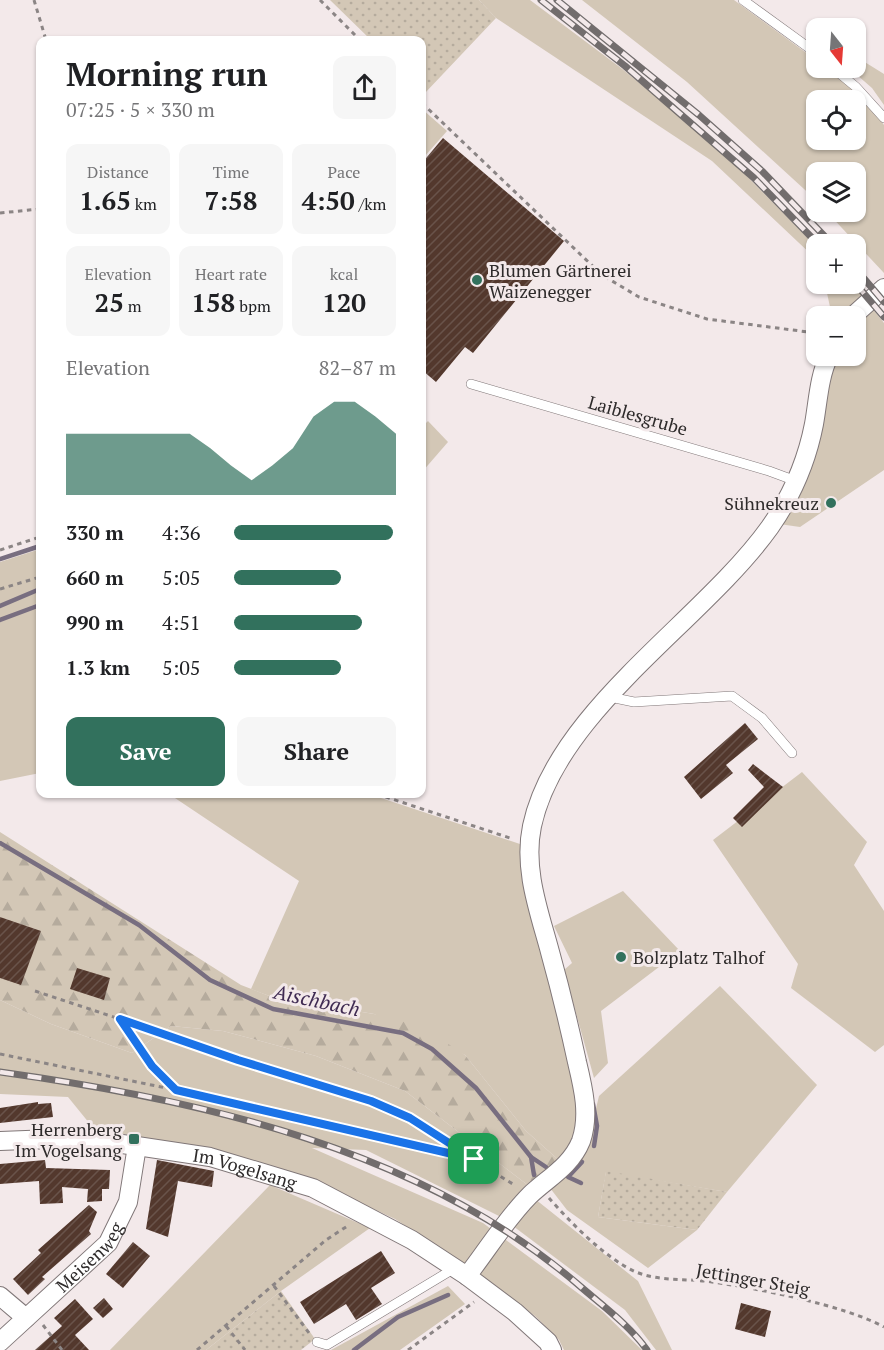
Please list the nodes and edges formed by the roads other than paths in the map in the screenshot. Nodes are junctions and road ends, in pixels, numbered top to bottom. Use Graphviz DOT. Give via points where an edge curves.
graph roads {
  1 [pos="743,0"];
  2 [pos="806,46"];
  3 [pos="845,78"];
  4 [pos="884,118"];
  5 [pos="884,288"];
  6 [pos="864,306"];
  7 [pos="827,366"];
  8 [pos="471,384"];
  9 [pos="796,481"];
  10 [pos="610,697"];
  11 [pos="792,753"];
  12 [pos="0,1141"];
  13 [pos="137,1146"];
  14 [pos="461,1272"];
  15 [pos="0,1296"];
  16 [pos="30,1315"];
  17 [pos="0,1342"];
  18 [pos="317,1342"];
  19 [pos="552,1350"];
  1 -- 2 [label="lane"];
  3 -- 4 [label="lane"];
  5 -- 6 [label="street"];
  7 -- 9 [label="street"];
  8 -- 9 [label="lane, Laiblesgrube"];
  9 -- 10 [label="street" via="774,520 745,558"];
  10 -- 11 [label="lane" via="634,702 732,696 762,718"];
  10 -- 14 [label="street" via="555,765 536,811 529,844 533,889 582,1084 585,1114 580,1142 572,1156"];
  12 -- 13 [label="street, Im Vogelsang" via="77,1138"];
  13 -- 14 [label="street, Im Vogelsang" via="210,1157 313,1188 365,1214"];
  13 -- 16 [label="street, Meisenweg" via="128,1202 108,1243"];
  14 -- 18 [label="lane" via="327,1345"];
  14 -- 19 [label="street, Im Vogelsang" via="549,1342"];
  15 -- 16 [label="street"];
  16 -- 17 [label="street, Meisenweg"];
}
